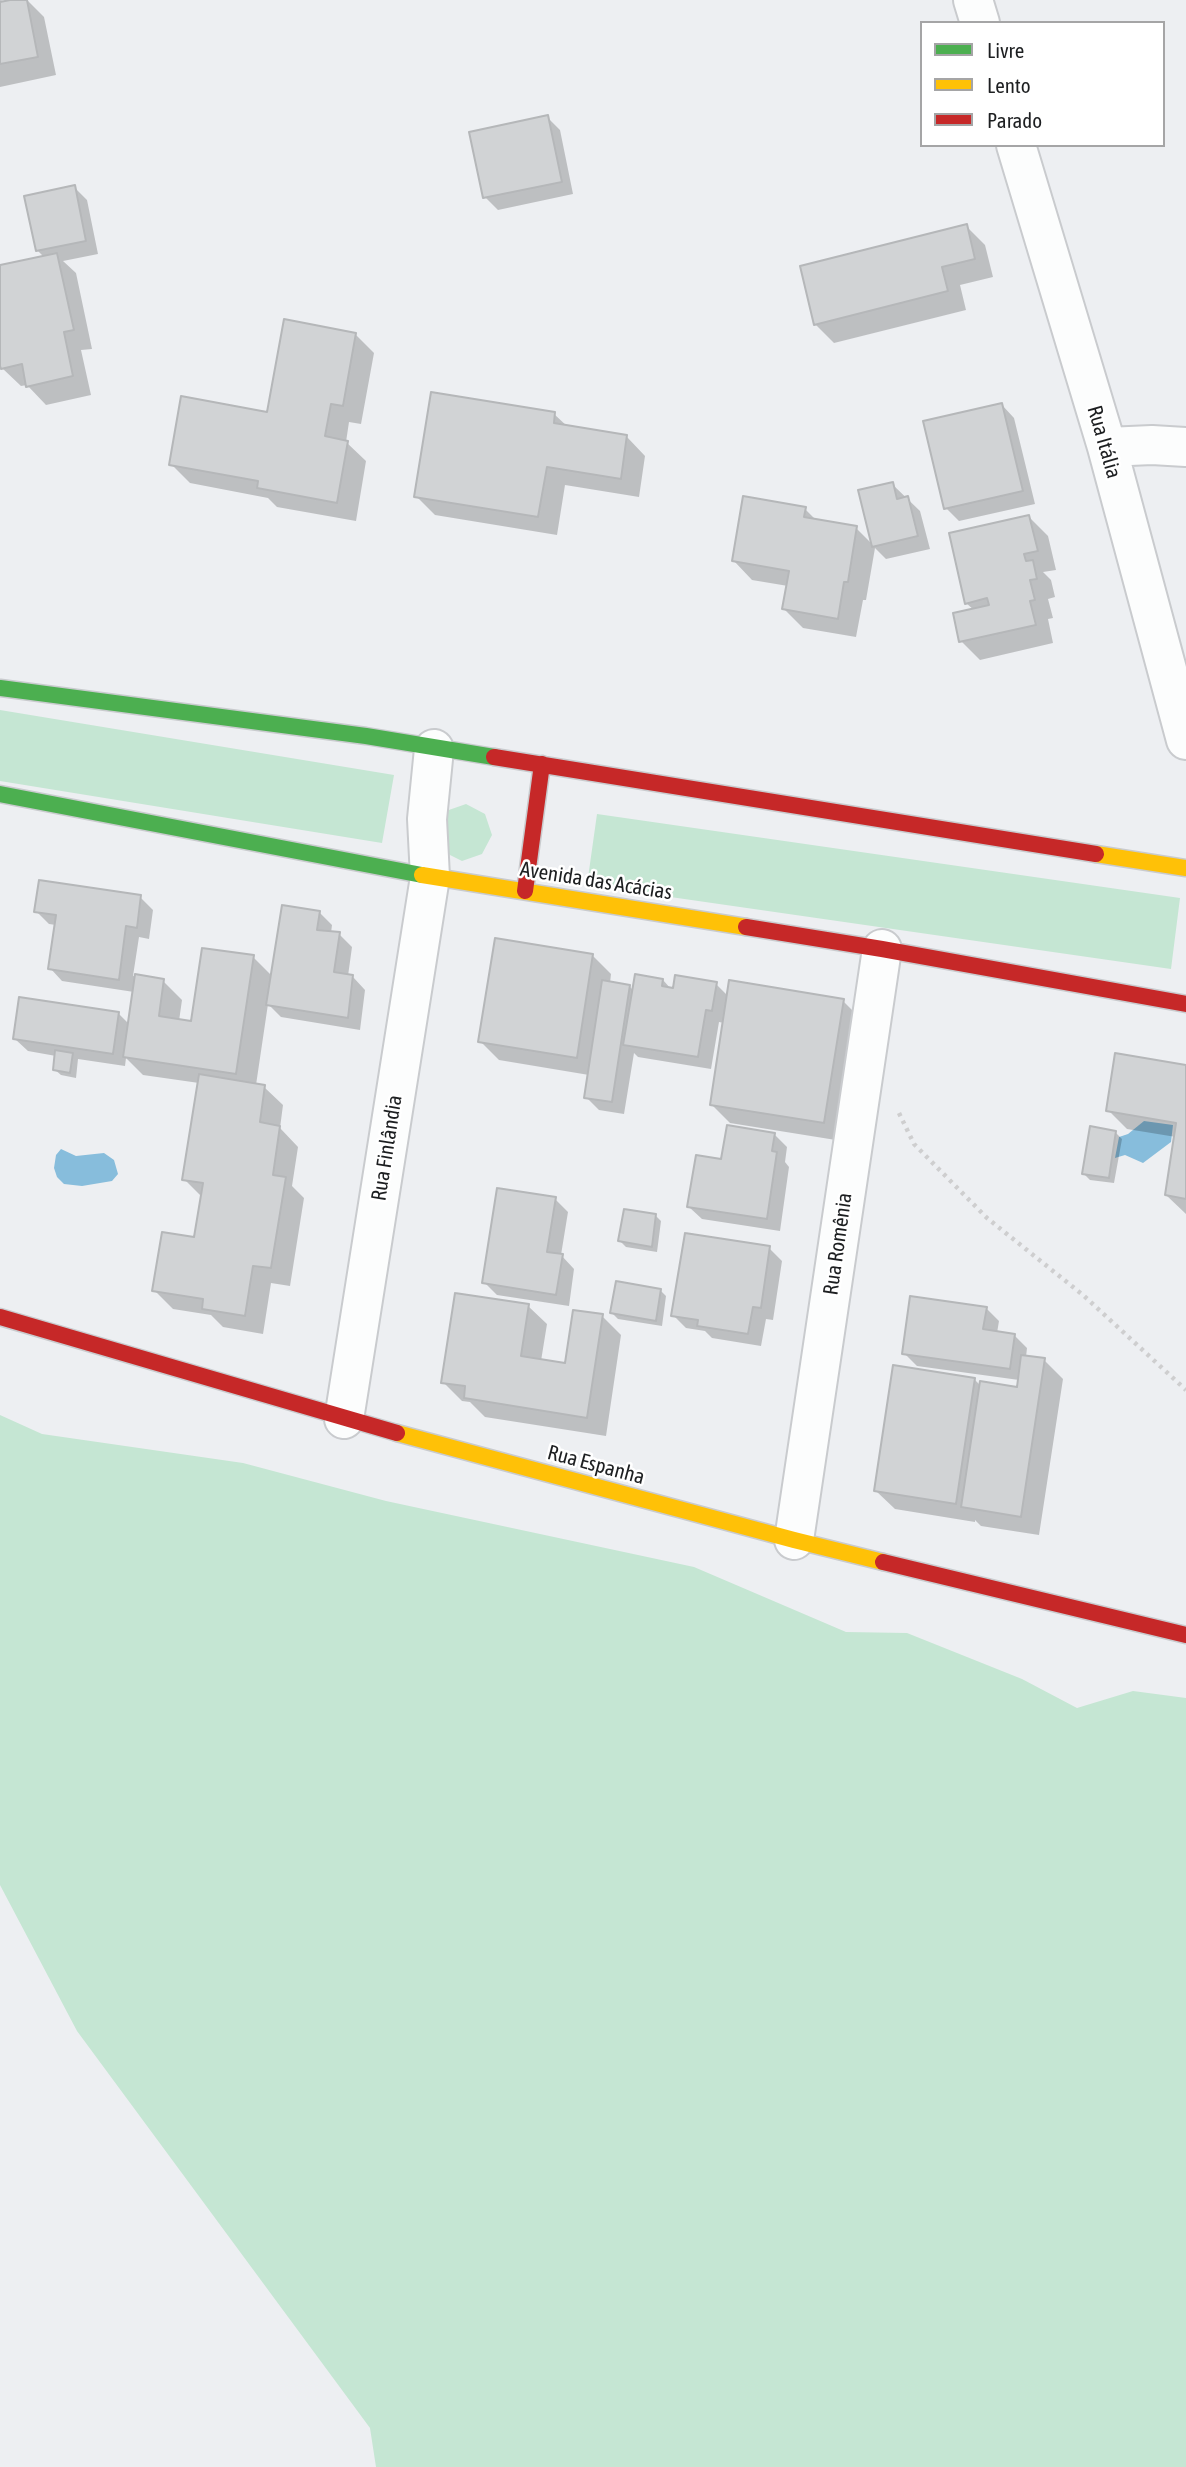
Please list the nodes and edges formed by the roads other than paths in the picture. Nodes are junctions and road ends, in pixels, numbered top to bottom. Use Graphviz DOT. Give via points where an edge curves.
graph roads {
  1 [pos="973,0"];
  2 [pos="978,21"];
  3 [pos="1017,147"];
  4 [pos="1107,447"];
  5 [pos="1186,447"];
  6 [pos="0,688"];
  7 [pos="1186,740"];
  8 [pos="435,749"];
  9 [pos="542,764"];
  10 [pos="0,794"];
  11 [pos="1186,868"];
  12 [pos="430,877"];
  13 [pos="525,891"];
  14 [pos="882,949"];
  15 [pos="1186,1004"];
  16 [pos="0,1317"];
  17 [pos="344,1419"];
  18 [pos="794,1540"];
  19 [pos="1185,1630"];
  1 -- 2 [label="street"];
  3 -- 4 [label="street, Rua Itália"];
  4 -- 5 [label="street"];
  4 -- 7 [label="street, Rua Itália"];
  6 -- 8 [label="street"];
  8 -- 9 [label="street"];
  8 -- 12 [label="street, Rua Finlândia" via="426,819"];
  9 -- 11 [label="street"];
  9 -- 13 [label="street"];
  10 -- 12 [label="street, Avenida das Acácias"];
  12 -- 13 [label="street, Avenida das Acácias"];
  12 -- 17 [label="street, Rua Finlândia"];
  13 -- 14 [label="street, Avenida das Acácias"];
  14 -- 15 [label="street, Avenida das Acácias"];
  14 -- 18 [label="street, Rua Romênia"];
  16 -- 17 [label="street, Rua Espanha"];
  17 -- 18 [label="street, Rua Espanha"];
  18 -- 19 [label="street, Rua Espanha"];
}
